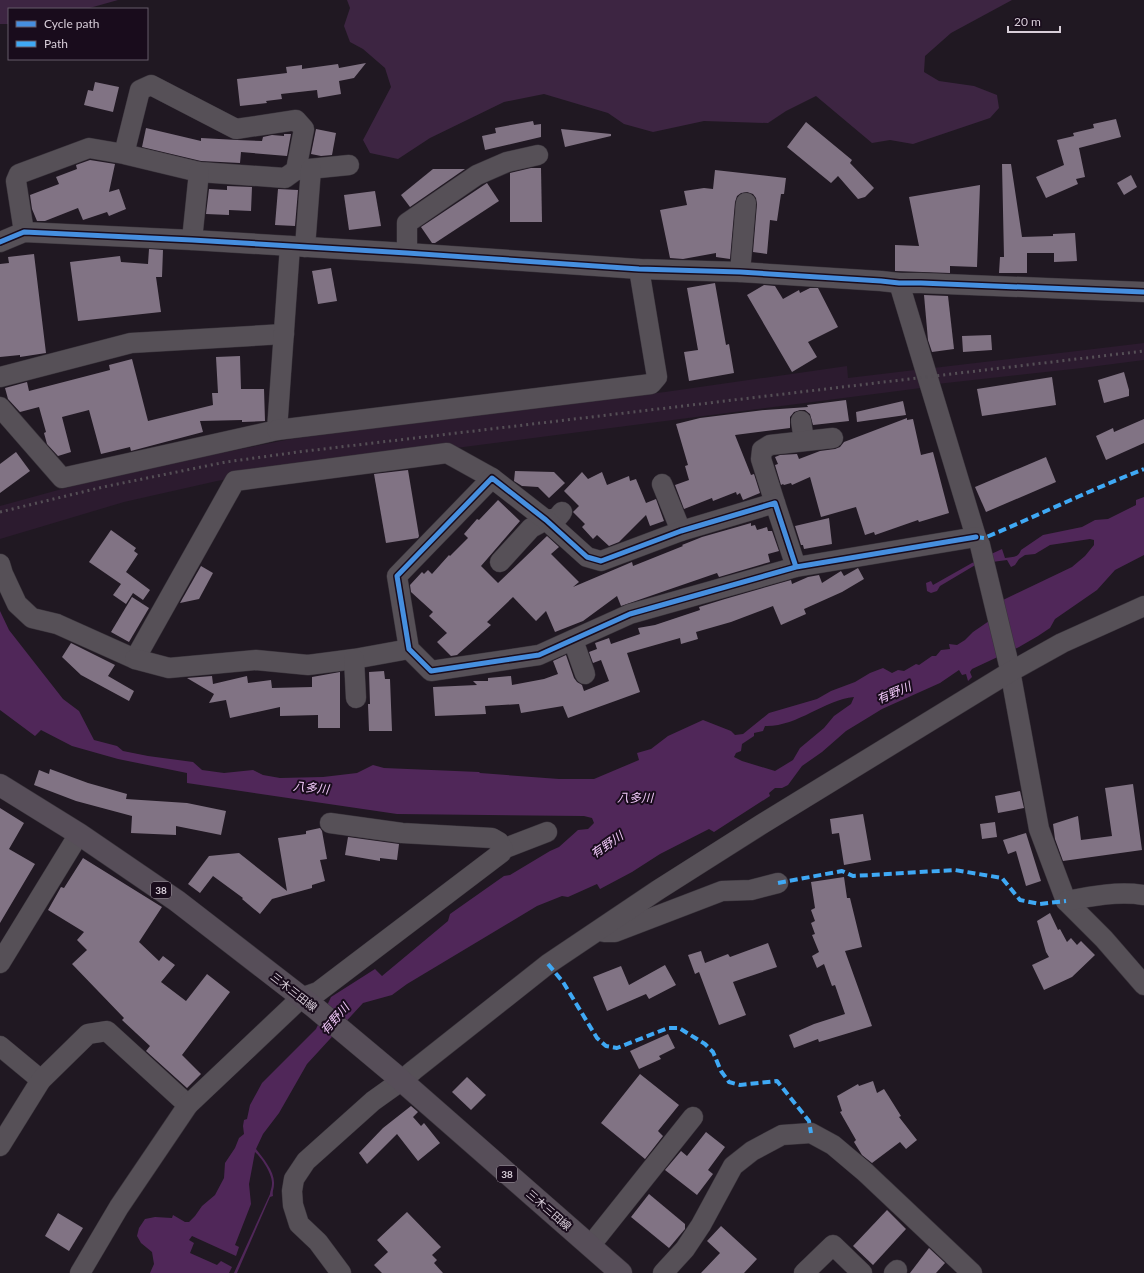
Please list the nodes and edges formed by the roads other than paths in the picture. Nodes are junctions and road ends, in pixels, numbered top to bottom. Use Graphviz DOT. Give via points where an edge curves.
graph roads {
  1 [pos="124,154"];
  2 [pos="538,155"];
  3 [pos="349,165"];
  4 [pos="304,170"];
  5 [pos="199,172"];
  6 [pos="750,213"];
  7 [pos="24,232"];
  8 [pos="192,240"];
  9 [pos="0,242"];
  10 [pos="298,246"];
  11 [pos="408,253"];
  12 [pos="639,269"];
  13 [pos="740,272"];
  14 [pos="899,283"];
  15 [pos="1144,292"];
  16 [pos="284,334"];
  17 [pos="0,377"];
  18 [pos="0,407"];
  19 [pos="277,430"];
  20 [pos="833,438"];
  21 [pos="492,478"];
  22 [pos="662,484"];
  23 [pos="775,503"];
  24 [pos="554,516"];
  25 [pos="681,531"];
  26 [pos="978,541"];
  27 [pos="500,562"];
  28 [pos="0,564"];
  29 [pos="796,567"];
  30 [pos="1144,606"];
  31 [pos="573,640"];
  32 [pos="409,650"];
  33 [pos="135,659"];
  34 [pos="354,659"];
  35 [pos="1009,668"];
  36 [pos="585,674"];
  37 [pos="356,698"];
  38 [pos="0,785"];
  39 [pos="330,823"];
  40 [pos="547,832"];
  41 [pos="79,834"];
  42 [pos="503,849"];
  43 [pos="778,883"];
  44 [pos="1144,895"];
  45 [pos="1066,901"];
  46 [pos="596,933"];
  47 [pos="2,952"];
  48 [pos="1144,985"];
  49 [pos="308,1002"];
  50 [pos="0,1046"];
  51 [pos="397,1077"];
  52 [pos="42,1080"];
  53 [pos="188,1105"];
  54 [pos="693,1117"];
  55 [pos="0,1146"];
  56 [pos="590,1246"];
  57 [pos="80,1273"];
  58 [pos="341,1273"];
  59 [pos="621,1273"];
  60 [pos="663,1273"];
  61 [pos="804,1273"];
  62 [pos="862,1273"];
  63 [pos="972,1273"];
  1 -- 4 [label="street" via="140,90 151,85 236,129 296,120 304,129"];
  1 -- 5 [label="street"];
  1 -- 7 [label="street" via="89,148 19,174 16,181"];
  2 -- 11 [label="street" via="507,162 477,175 407,223"];
  3 -- 4 [label="street"];
  4 -- 5 [label="street" via="285,178"];
  4 -- 10 [label="street"];
  5 -- 8 [label="street"];
  6 -- 13 [label="street"];
  7 -- 8 [label="street"];
  7 -- 9 [label="street"];
  8 -- 10 [label="street"];
  10 -- 11 [label="street"];
  10 -- 16 [label="street"];
  11 -- 12 [label="street"];
  12 -- 13 [label="street"];
  12 -- 19 [label="street" via="656,377 651,384"];
  13 -- 14 [label="street"];
  14 -- 15 [label="street"];
  14 -- 26 [label="street"];
  16 -- 17 [label="street" via="131,343"];
  16 -- 19 [label="street"];
  18 -- 19 [label="street" via="62,478"];
  20 -- 23 [label="street" via="803,431 762,450 761,459"];
  21 -- 24 [label="street"];
  21 -- 32 [label="street" via="397,576"];
  21 -- 33 [label="street" via="447,452 235,481"];
  22 -- 25 [label="street"];
  23 -- 25 [label="street"];
  23 -- 29 [label="street"];
  24 -- 25 [label="street" via="587,558 601,561"];
  24 -- 27 [label="street" via="531,528"];
  26 -- 29 [label="street"];
  26 -- 35 [label="street"];
  28 -- 33 [label="street" via="17,604 32,618 57,624"];
  29 -- 31 [label="street" via="630,614"];
  30 -- 35 [label="street"];
  31 -- 32 [label="street" via="539,655 431,671"];
  31 -- 36 [label="street"];
  32 -- 34 [label="street"];
  33 -- 34 [label="street" via="169,668 256,660 308,665"];
  34 -- 37 [label="street"];
  35 -- 45 [label="street" via="1039,829"];
  35 -- 46 [label="street" via="762,824"];
  38 -- 41 [label="main road, 三木三田線 / 38"];
  39 -- 42 [label="street" via="402,833 492,838 499,842"];
  40 -- 42 [label="street"];
  41 -- 47 [label="street"];
  41 -- 49 [label="main road, 三木三田線 / 38" via="177,901"];
  42 -- 49 [label="street"];
  43 -- 46 [label="street" via="751,890 722,891 615,932"];
  44 -- 45 [label="street" via="1097,895"];
  45 -- 48 [label="street"];
  46 -- 51 [label="street" via="548,964 414,1070"];
  49 -- 51 [label="main road, 三木三田線 / 38"];
  49 -- 53 [label="street"];
  50 -- 52 [label="street"];
  51 -- 56 [label="main road, 三木三田線 / 38"];
  51 -- 58 [label="street" via="306,1160 294,1179 293,1205 299,1224 318,1242"];
  52 -- 53 [label="street" via="88,1034 107,1031"];
  52 -- 55 [label="street"];
  53 -- 57 [label="street" via="119,1206"];
  54 -- 56 [label="street"];
  56 -- 59 [label="main road, 三木三田線 / 38"];
  60 -- 63 [label="street" via="685,1249 701,1225 732,1166 752,1151 782,1135 811,1133 833,1145 865,1172"];
  61 -- 62 [label="street" via="832,1245"];
}
